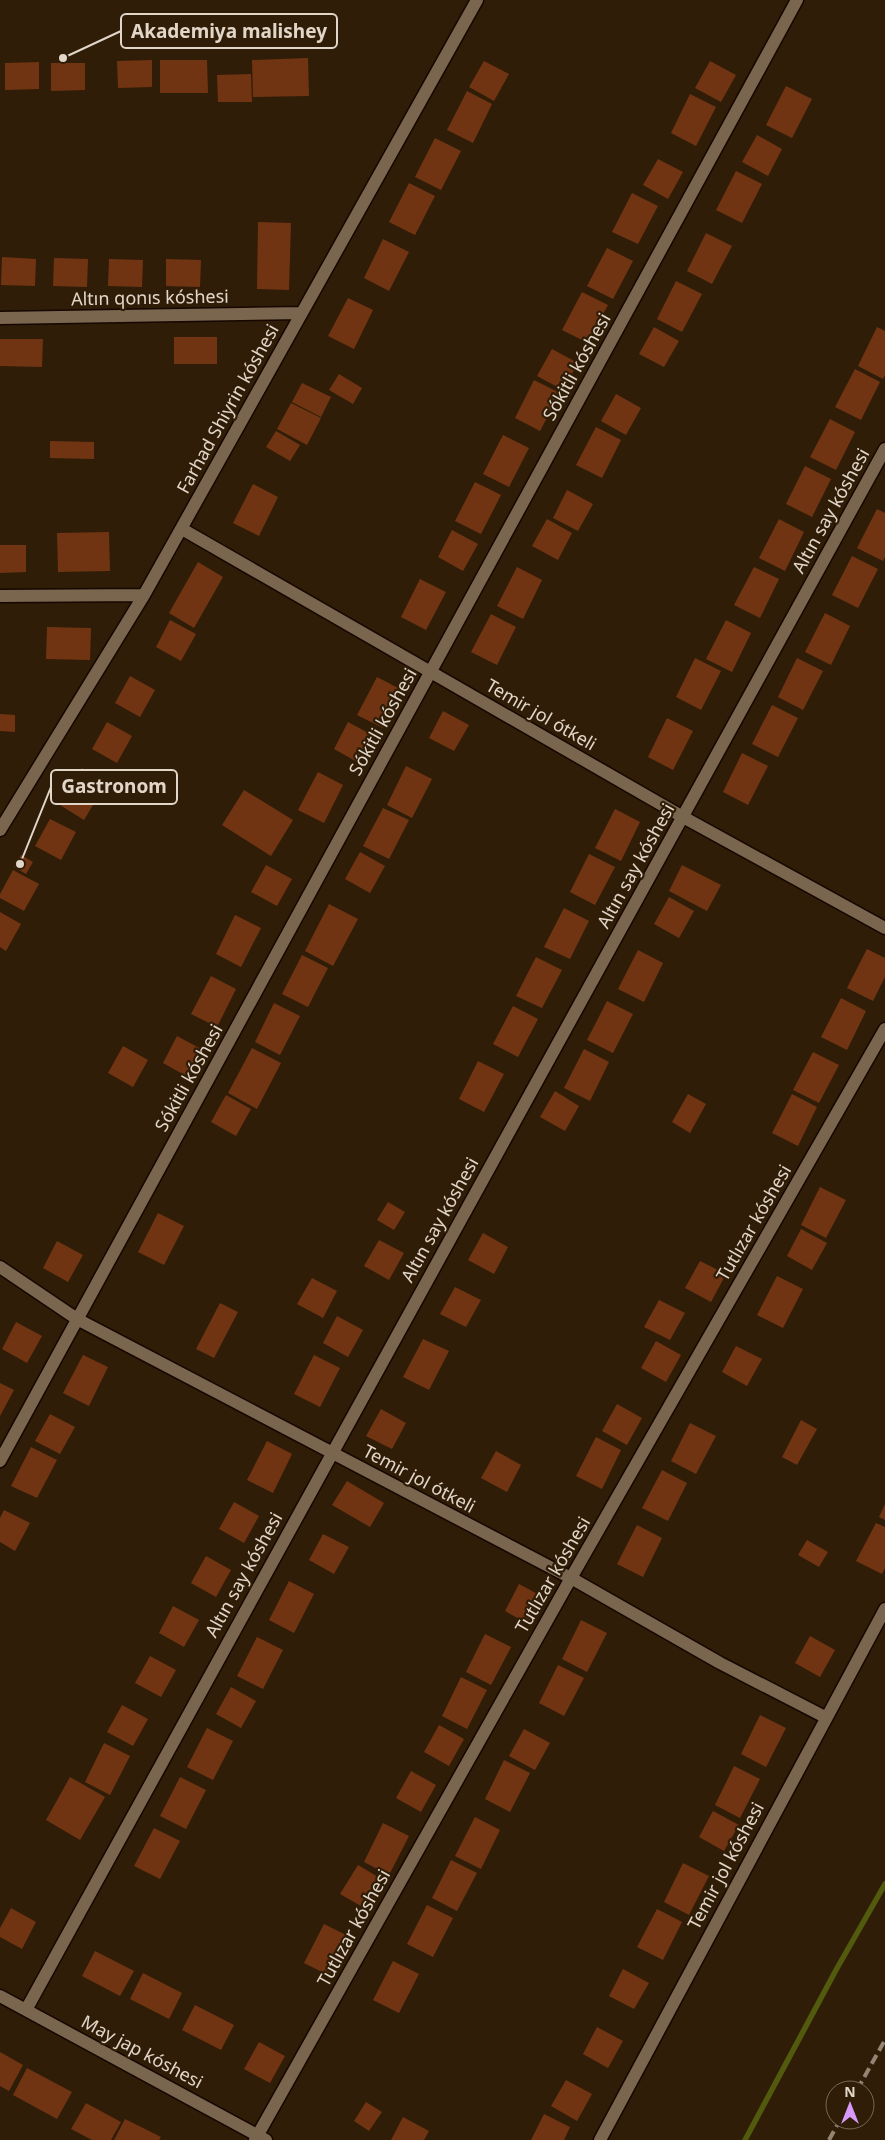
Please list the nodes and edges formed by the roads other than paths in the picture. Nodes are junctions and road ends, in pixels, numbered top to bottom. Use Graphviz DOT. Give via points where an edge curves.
graph roads {
  1 [pos="477,0"];
  2 [pos="797,0"];
  3 [pos="301,313"];
  4 [pos="0,318"];
  5 [pos="885,449"];
  6 [pos="182,529"];
  7 [pos="144,595"];
  8 [pos="0,596"];
  9 [pos="430,672"];
  10 [pos="683,817"];
  11 [pos="0,830"];
  12 [pos="885,928"];
  13 [pos="885,1029"];
  14 [pos="0,1267"];
  15 [pos="77,1319"];
  16 [pos="330,1453"];
  17 [pos="0,1461"];
  18 [pos="570,1578"];
  19 [pos="885,1609"];
  20 [pos="825,1717"];
  21 [pos="0,1996"];
  22 [pos="26,2010"];
  23 [pos="260,2138"];
  24 [pos="600,2140"];
  1 -- 3 [label="street, Farhad Shiyrin kóshesi"];
  2 -- 9 [label="street, Sókitli kóshesi"];
  3 -- 4 [label="street, Altın qonıs kóshesi"];
  3 -- 6 [label="street, Farhad Shiyrin kóshesi"];
  5 -- 10 [label="street, Altın say kóshesi"];
  6 -- 7 [label="street, Farhad Shiyrin kóshesi"];
  6 -- 9 [label="street, Temir jol ótkeli"];
  7 -- 8 [label="street"];
  7 -- 11 [label="street, Farhad Shiyrin kóshesi"];
  9 -- 10 [label="street, Temir jol ótkeli"];
  9 -- 15 [label="street, Sókitli kóshesi"];
  10 -- 12 [label="street, Temir jol ótkeli"];
  10 -- 16 [label="street, Altın say kóshesi"];
  13 -- 18 [label="street, Tutlızar kóshesi"];
  14 -- 15 [label="street, Temir jol ótkeli"];
  15 -- 16 [label="street, Temir jol ótkeli"];
  15 -- 17 [label="street, Sókitli kóshesi"];
  16 -- 18 [label="street, Temir jol ótkeli"];
  16 -- 22 [label="street, Altın say kóshesi"];
  18 -- 20 [label="street, Temir jol ótkeli" via="720,1663"];
  18 -- 23 [label="street, Tutlızar kóshesi"];
  19 -- 20 [label="street, Temir jol kóshesi"];
  20 -- 24 [label="street, Temir jol kóshesi"];
  21 -- 22 [label="street, May jap kóshesi"];
  22 -- 23 [label="street, May jap kóshesi"];
}
